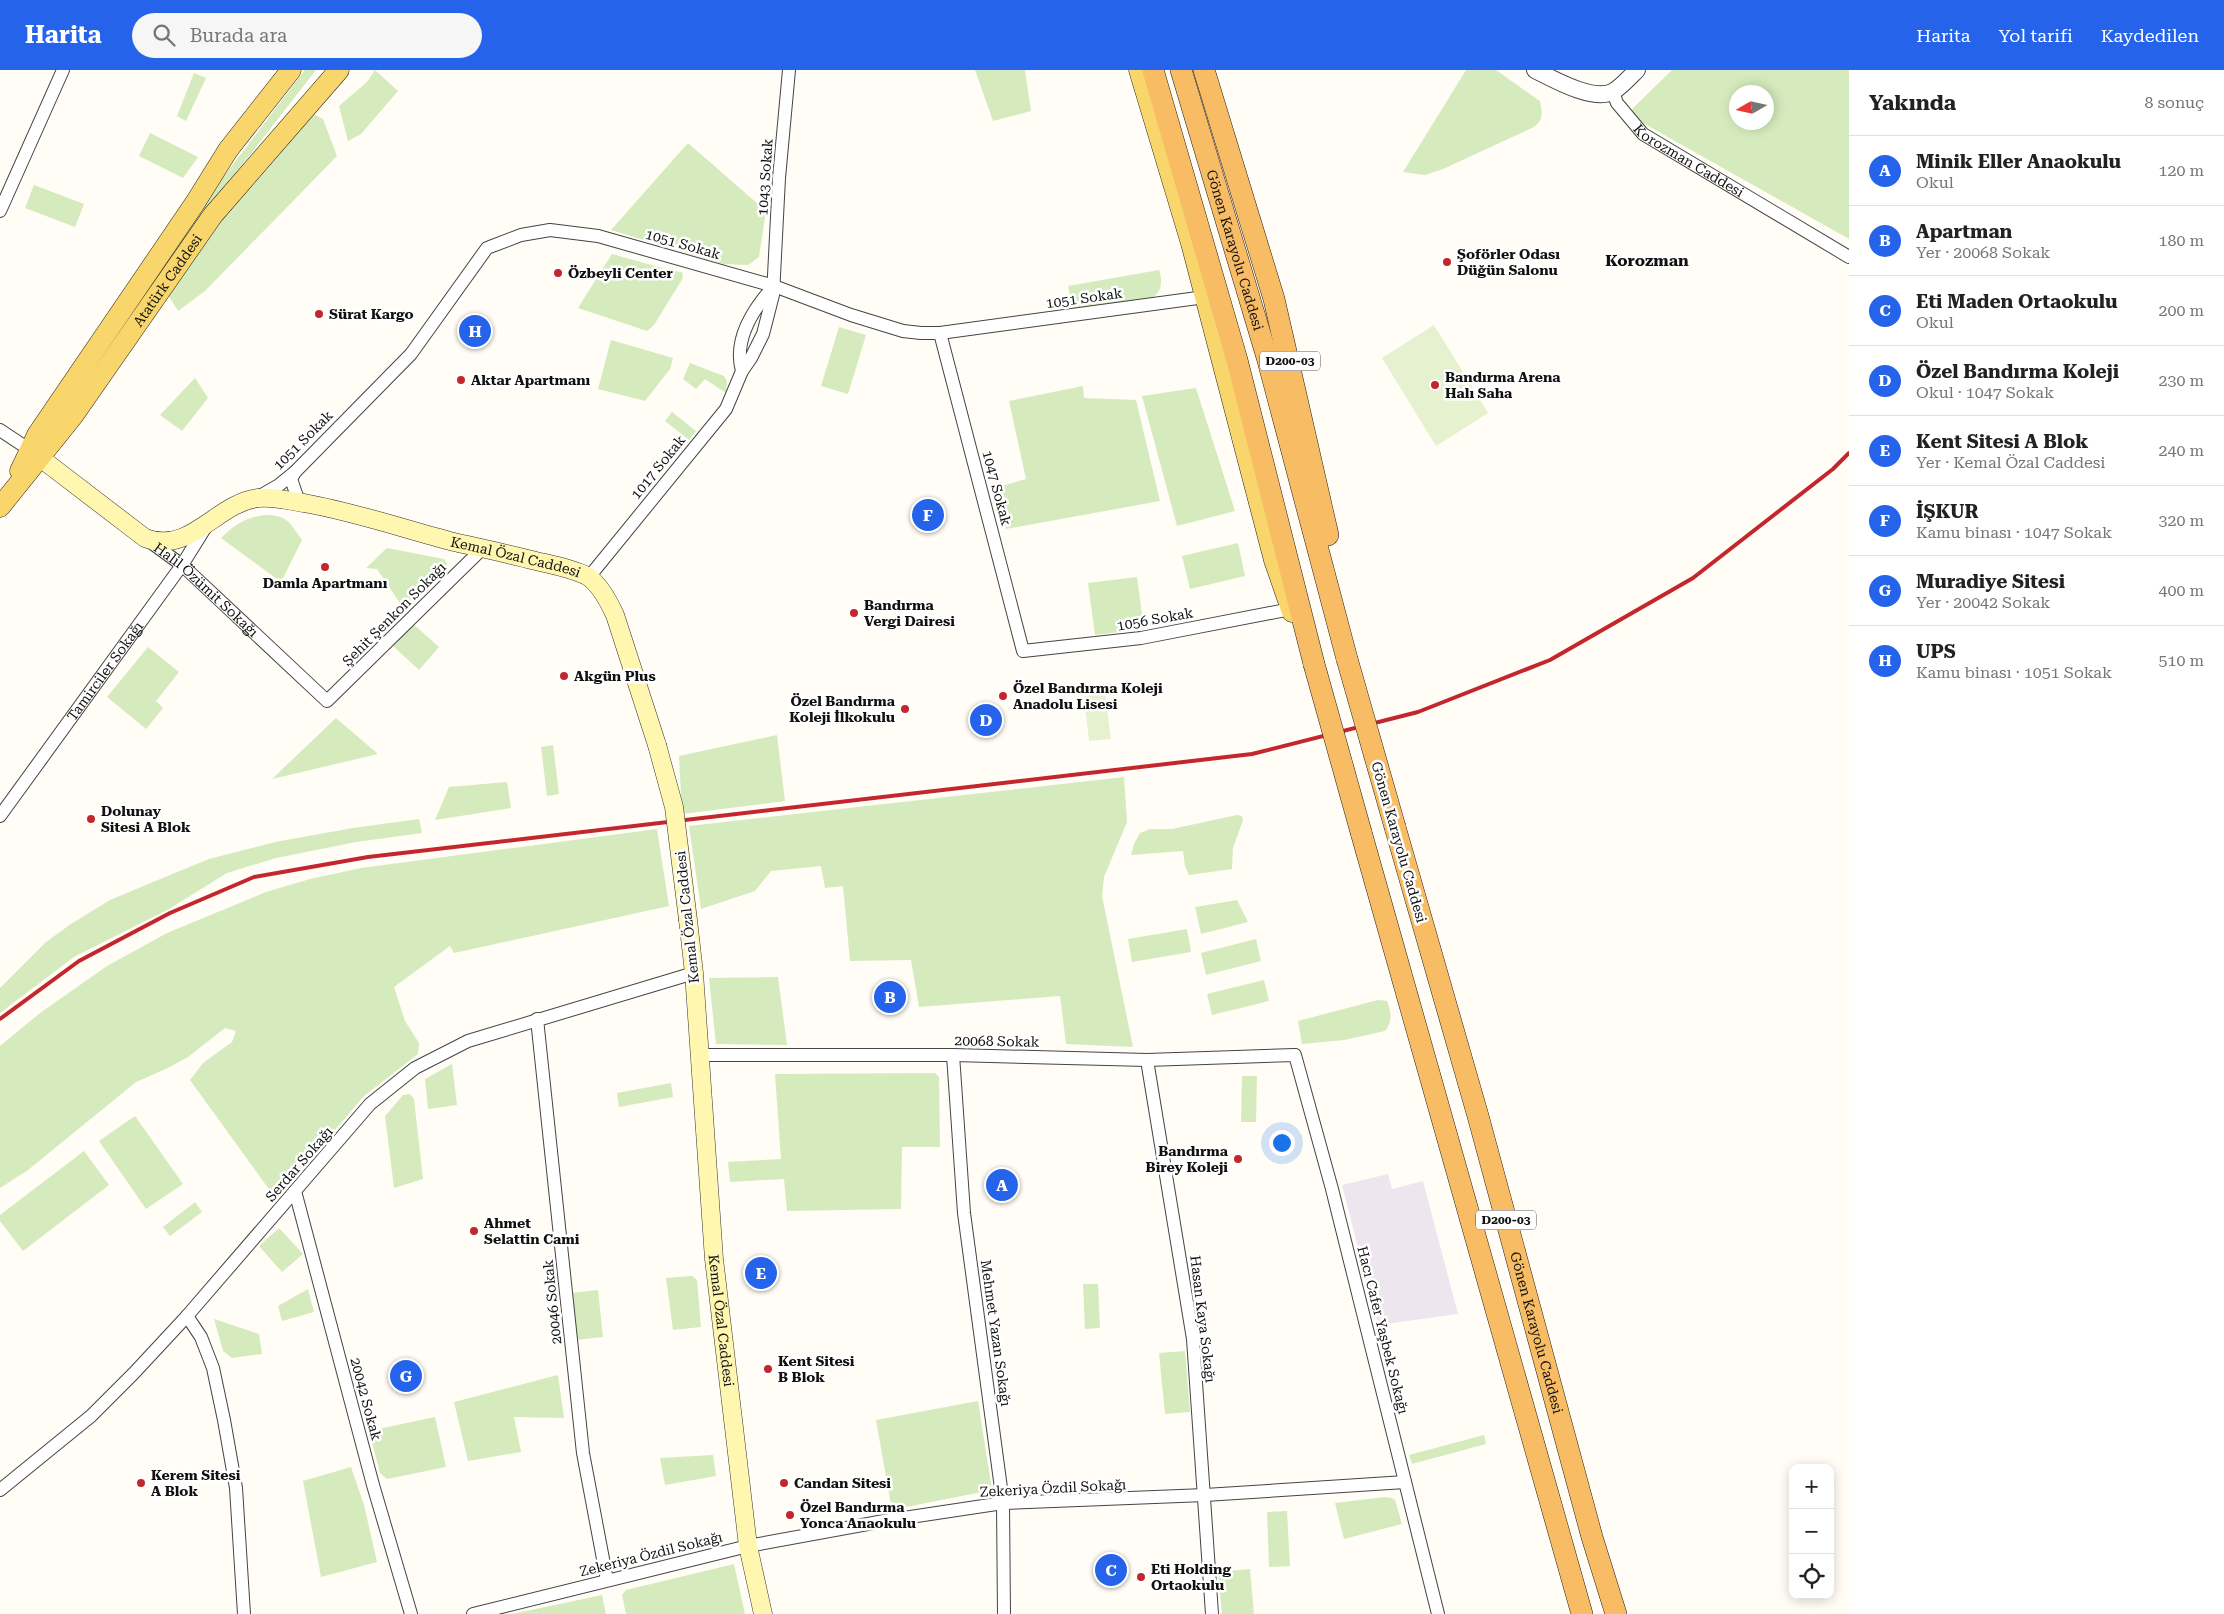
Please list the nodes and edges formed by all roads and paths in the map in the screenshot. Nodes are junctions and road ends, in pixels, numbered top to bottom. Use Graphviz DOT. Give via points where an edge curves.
graph roads {
  1 [pos="63,70"];
  2 [pos="291,70"];
  3 [pos="339,70"];
  4 [pos="789,70"];
  5 [pos="1139,70"];
  6 [pos="1153,70"];
  7 [pos="1181,70"];
  8 [pos="1204,70"];
  9 [pos="1535,70"];
  10 [pos="1637,70"];
  11 [pos="1613,92"];
  12 [pos="0,210"];
  13 [pos="1849,257"];
  14 [pos="774,286"];
  15 [pos="1205,297"];
  16 [pos="940,333"];
  17 [pos="742,371"];
  18 [pos="0,430"];
  19 [pos="35,454"];
  20 [pos="295,472"];
  21 [pos="256,498"];
  22 [pos="3,502"];
  23 [pos="298,502"];
  24 [pos="207,525"];
  25 [pos="145,538"];
  26 [pos="483,548"];
  27 [pos="182,565"];
  28 [pos="589,577"];
  29 [pos="1291,609"];
  30 [pos="1023,652"];
  31 [pos="1347,659"];
  32 [pos="1314,664"];
  33 [pos="327,701"];
  34 [pos="0,816"];
  35 [pos="694,973"];
  36 [pos="537,1019"];
  37 [pos="699,1055"];
  38 [pos="953,1055"];
  39 [pos="1295,1055"];
  40 [pos="1147,1060"];
  41 [pos="295,1191"];
  42 [pos="188,1316"];
  43 [pos="1405,1482"];
  44 [pos="0,1490"];
  45 [pos="1205,1495"];
  46 [pos="1003,1503"];
  47 [pos="748,1546"];
  48 [pos="607,1580"];
  49 [pos="244,1614"];
  50 [pos="411,1614"];
  51 [pos="473,1614"];
  52 [pos="763,1614"];
  53 [pos="1004,1614"];
  54 [pos="1212,1614"];
  55 [pos="1438,1614"];
  56 [pos="1582,1614"];
  57 [pos="1616,1614"];
  1 -- 12 [label="street"];
  2 -- 19 [label="main road, Atatürk Caddesi" via="228,150 38,435"];
  3 -- 19 [label="main road, Atatürk Caddesi" via="213,215 55,442"];
  4 -- 14 [label="street, 1043 Sokak"];
  5 -- 15 [label="main road"];
  6 -- 32 [label="highway, Gönen Karayolu Caddesi / D200-03" via="1237,360"];
  7 -- 31 [label="highway, Gönen Karayolu Caddesi / D200-03" via="1267,357"];
  8 -- 31 [label="highway, D200-03" via="1290,362 1329,540"];
  9 -- 11 [label="street" via="1592,94"];
  10 -- 11 [label="street"];
  11 -- 13 [label="street, Korozman Caddesi" via="1617,103 1643,134"];
  14 -- 16 [label="street, 1051 Sokak" via="903,331"];
  14 -- 17 [label="street, 1017 Sokak" via="763,334"];
  14 -- 17 [label="street, 1017 Sokak" via="746,326 739,357"];
  14 -- 20 [label="street, 1051 Sokak" via="598,236 550,230 511,238 488,248 411,354"];
  15 -- 16 [label="street, 1051 Sokak"];
  15 -- 29 [label="main road" via="1274,560"];
  16 -- 30 [label="street, 1047 Sokak"];
  17 -- 28 [label="street, 1017 Sokak" via="726,409"];
  18 -- 19 [label="street"];
  19 -- 22 [label="main road, Atatürk Caddesi"];
  19 -- 25 [label="main road, Halil Özümit Sokağı"];
  20 -- 21 [label="street, 1051 Sokak"];
  20 -- 23 [label="street" via="291,479"];
  21 -- 23 [label="main road, Kemal Özal Caddesi"];
  21 -- 24 [label="main road, Tamirciler Sokağı" via="227,511"];
  23 -- 26 [label="main road, Kemal Özal Caddesi" via="335,508"];
  24 -- 25 [label="main road, Tamirciler Sokağı" via="170,542"];
  24 -- 27 [label="street, Tamirciler Sokağı"];
  25 -- 27 [label="street, Halil Özümit Sokağı"];
  26 -- 28 [label="main road, Kemal Özal Caddesi"];
  26 -- 33 [label="street, Şehit Şenkon Sokağı"];
  27 -- 33 [label="street, Halil Özümit Sokağı"];
  27 -- 34 [label="street, Tamirciler Sokağı"];
  28 -- 35 [label="main road, Kemal Özal Caddesi, bridge" via="606,597 615,615 674,806"];
  29 -- 30 [label="street, 1056 Sokak" via="1141,638"];
  29 -- 32 [label="main road"];
  31 -- 57 [label="highway, Gönen Karayolu Caddesi / D200-03, bridge"];
  32 -- 56 [label="highway, Gönen Karayolu Caddesi / D200-03, bridge"];
  35 -- 36 [label="street, Serdar Sokağı"];
  35 -- 37 [label="main road, Kemal Özal Caddesi"];
  36 -- 41 [label="street, Serdar Sokağı" via="468,1041 415,1068 370,1104"];
  36 -- 48 [label="street, 20046 Sokak" via="584,1453"];
  37 -- 38 [label="street, 20068 Sokak"];
  37 -- 47 [label="main road, Kemal Özal Caddesi" via="714,1259"];
  38 -- 40 [label="street, 20068 Sokak"];
  38 -- 46 [label="street, Mehmet Yazan Sokağı" via="964,1213"];
  39 -- 40 [label="street, 20068 Sokak"];
  39 -- 43 [label="street, Hacı Cafer Yaşbek Sokağı"];
  40 -- 45 [label="street, Hasan Kaya Sokağı" via="1193,1339"];
  41 -- 42 [label="street, Serdar Sokağı"];
  41 -- 50 [label="street, 20042 Sokak" via="371,1478"];
  42 -- 44 [label="street, Serdar Sokağı" via="91,1416"];
  42 -- 49 [label="street" via="201,1337 213,1368 224,1420 236,1488"];
  43 -- 45 [label="street, Zekeriya Özdil Sokağı"];
  43 -- 55 [label="street, Hacı Cafer Yaşbek Sokağı"];
  45 -- 46 [label="street, Zekeriya Özdil Sokağı"];
  45 -- 54 [label="street, Hasan Kaya Sokağı"];
  46 -- 47 [label="street, Zekeriya Özdil Sokağı"];
  46 -- 53 [label="street, Mehmet Yazan Sokağı"];
  47 -- 48 [label="street, Zekeriya Özdil Sokağı"];
  47 -- 52 [label="main road, Kemal Özal Caddesi"];
  48 -- 51 [label="street, Zekeriya Özdil Sokağı"];
}
